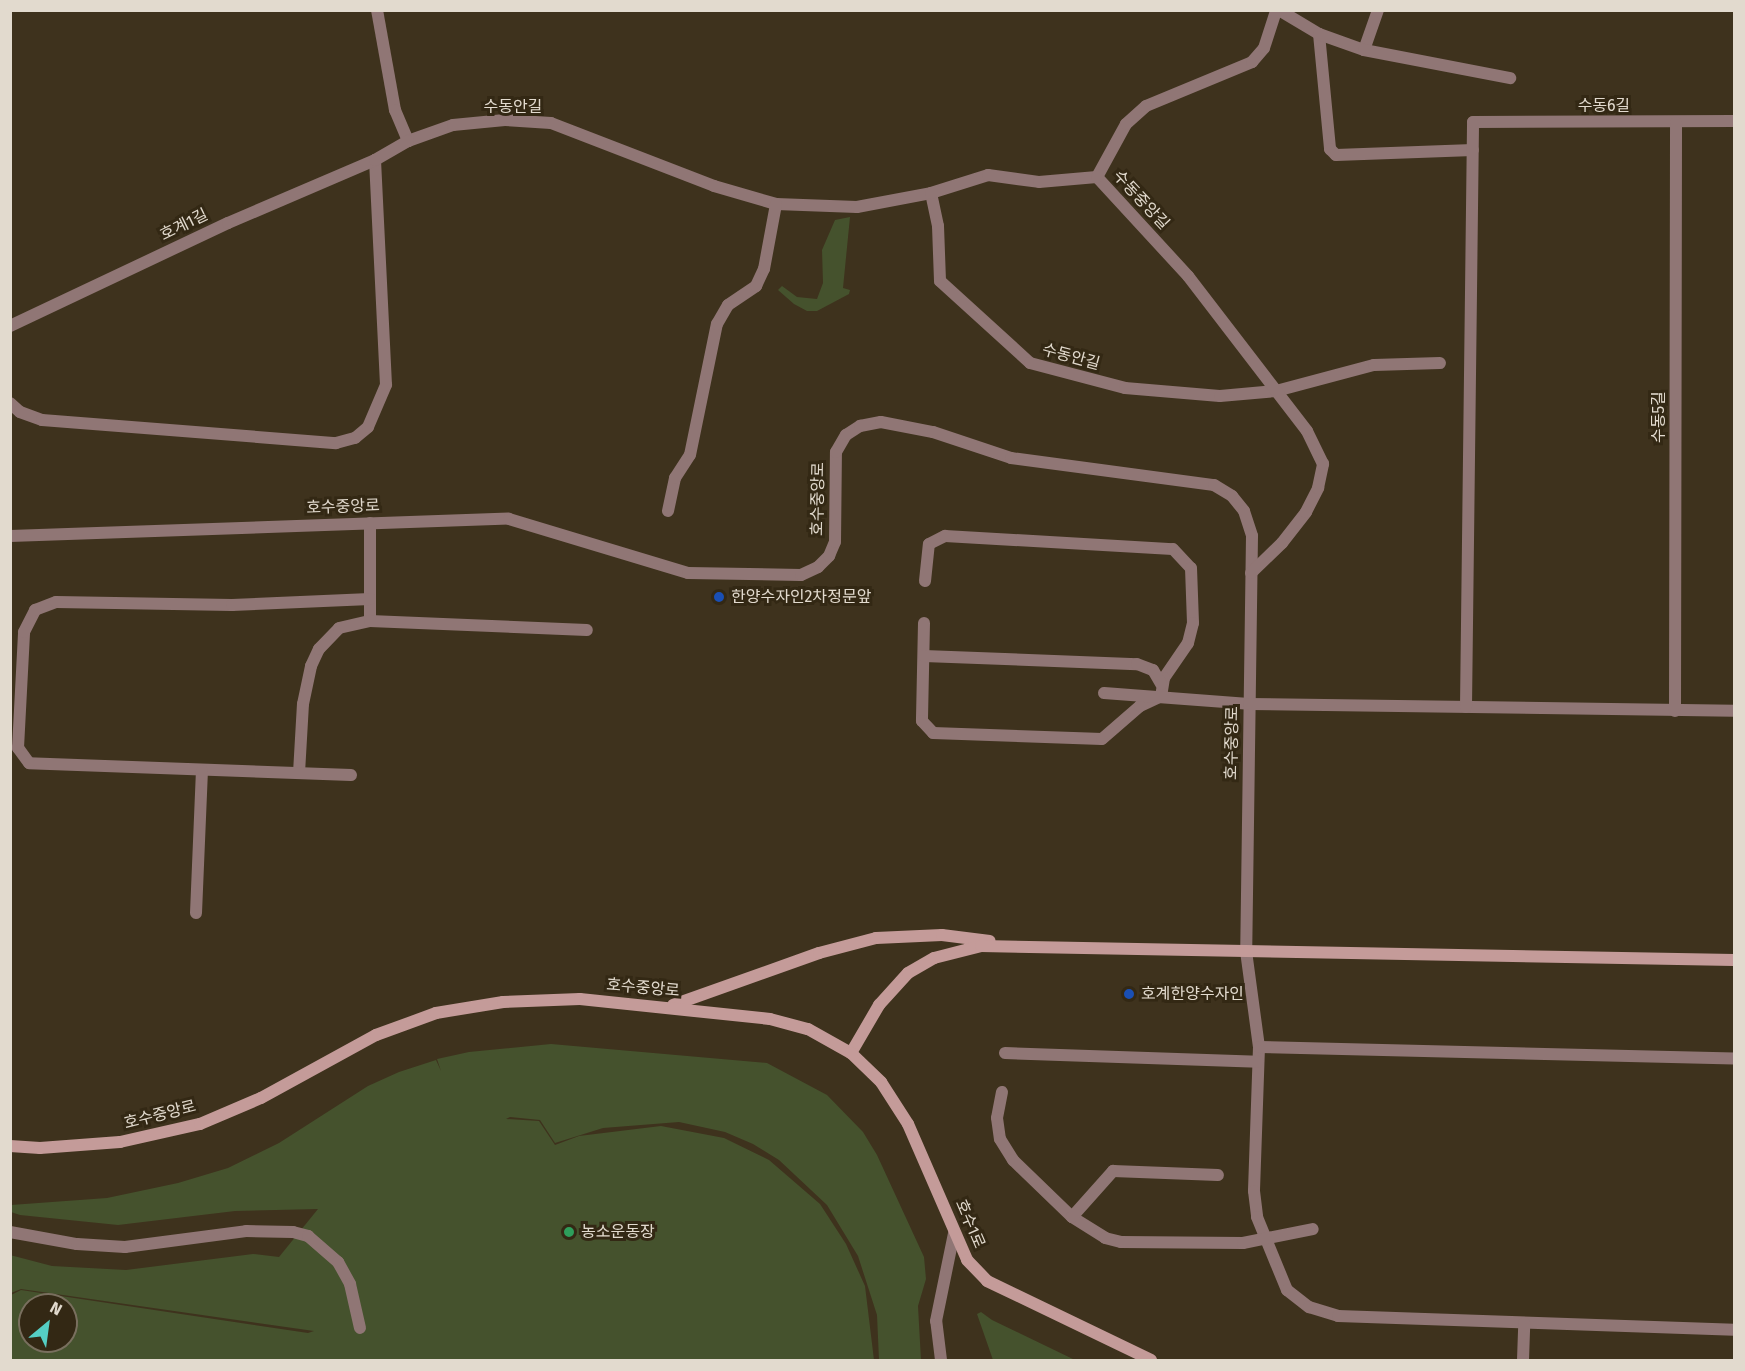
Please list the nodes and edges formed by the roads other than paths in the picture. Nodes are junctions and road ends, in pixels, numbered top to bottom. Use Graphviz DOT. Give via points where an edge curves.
graph roads {
  1 [pos="377,10"];
  2 [pos="1277,10"];
  3 [pos="1378,10"];
  4 [pos="1319,34"];
  5 [pos="1364,50"];
  6 [pos="1510,78"];
  7 [pos="1734,121"];
  8 [pos="1676,123"];
  9 [pos="408,141"];
  10 [pos="1473,150"];
  11 [pos="375,160"];
  12 [pos="1097,177"];
  13 [pos="932,193"];
  14 [pos="776,204"];
  15 [pos="10,326"];
  16 [pos="1440,363"];
  17 [pos="1276,391"];
  18 [pos="10,403"];
  19 [pos="668,511"];
  20 [pos="370,523"];
  21 [pos="10,536"];
  22 [pos="1251,573"];
  23 [pos="926,581"];
  24 [pos="370,599"];
  25 [pos="370,621"];
  26 [pos="924,623"];
  27 [pos="587,630"];
  28 [pos="924,656"];
  29 [pos="1161,690"];
  30 [pos="1104,693"];
  31 [pos="1249,704"];
  32 [pos="1466,707"];
  33 [pos="1675,711"];
  34 [pos="1734,711"];
  35 [pos="202,771"];
  36 [pos="299,773"];
  37 [pos="351,775"];
  38 [pos="196,914"];
  39 [pos="1026,946"];
  40 [pos="1246,951"];
  41 [pos="1734,960"];
  42 [pos="668,1006"];
  43 [pos="1259,1047"];
  44 [pos="851,1053"];
  45 [pos="1005,1053"];
  46 [pos="1734,1059"];
  47 [pos="1258,1062"];
  48 [pos="1002,1092"];
  49 [pos="10,1146"];
  50 [pos="1218,1175"];
  51 [pos="1072,1217"];
  52 [pos="1313,1228"];
  53 [pos="10,1232"];
  54 [pos="954,1233"];
  55 [pos="1264,1240"];
  56 [pos="1524,1323"];
  57 [pos="360,1328"];
  58 [pos="1734,1330"];
  59 [pos="941,1360"];
  60 [pos="1152,1360"];
  61 [pos="1523,1360"];
  1 -- 9 [label="street" via="395,110"];
  2 -- 4 [label="street, 수동중앙길"];
  2 -- 12 [label="street, 수동중앙길" via="1264,48 1252,62 1146,106 1126,124"];
  3 -- 5 [label="street"];
  4 -- 5 [label="street, 수동중앙길"];
  4 -- 10 [label="street" via="1330,149 1336,155"];
  5 -- 6 [label="street, 수동중앙길"];
  7 -- 8 [label="street, 수동6길"];
  8 -- 10 [label="street, 수동6길" via="1473,122"];
  8 -- 33 [label="street, 수동5길"];
  9 -- 11 [label="street, 호계1길"];
  9 -- 14 [label="street, 수동안길" via="453,125 505,120 551,123 714,186"];
  10 -- 32 [label="street"];
  11 -- 15 [label="street, 호계1길" via="228,223"];
  11 -- 18 [label="street" via="386,386 368,427 355,438 336,443 42,420 20,412"];
  12 -- 13 [label="street, 수동안길" via="1039,182 988,176"];
  12 -- 17 [label="street, 수동중앙길" via="1188,276"];
  13 -- 14 [label="street, 수동안길" via="857,207"];
  13 -- 17 [label="street, 수동안길" via="940,281 1030,363 1125,388 1182,395"];
  14 -- 19 [label="street" via="764,269 756,286 728,305 717,324 690,455 675,478"];
  16 -- 17 [label="street" via="1374,365"];
  17 -- 22 [label="street, 수동중앙길" via="1307,431 1323,464 1318,488 1306,512"];
  20 -- 21 [label="street, 호수중앙로"];
  20 -- 22 [label="street, 호수중앙로" via="509,519 688,573 801,575 818,567 835,542 836,452 846,435 860,426 881,422 933,432 1011,458 1214,485 1232,496 1244,511 1252,536"];
  20 -- 24 [label="street"];
  22 -- 31 [label="street, 호수중앙로"];
  23 -- 29 [label="street" via="929,544 945,536 1173,549 1191,568 1192,623 1188,642"];
  24 -- 25 [label="street"];
  24 -- 35 [label="street" via="232,605 45,605 28,620 24,632 18,748 29,763 40,767"];
  25 -- 27 [label="street"];
  25 -- 36 [label="street" via="339,627 311,666 303,704"];
  26 -- 28 [label="street"];
  28 -- 29 [label="street" via="1137,664 1153,670"];
  28 -- 29 [label="street" via="922,721 933,733 1102,739"];
  29 -- 30 [label="street"];
  29 -- 31 [label="street"];
  31 -- 32 [label="street"];
  31 -- 40 [label="street, 호수중앙로"];
  32 -- 33 [label="street"];
  33 -- 34 [label="street"];
  35 -- 36 [label="street"];
  35 -- 38 [label="street"];
  36 -- 37 [label="street"];
  39 -- 40 [label="street"];
  39 -- 42 [label="street" via="942,935 876,938 819,953"];
  39 -- 44 [label="street" via="981,946 934,958 908,973 879,1005"];
  40 -- 41 [label="street"];
  40 -- 43 [label="street, 호수중앙로"];
  42 -- 44 [label="street, 호수중앙로" via="770,1019 808,1029"];
  42 -- 49 [label="street, 호수중앙로" via="580,999 503,1002 436,1013 376,1035 261,1098 200,1124 120,1142 40,1148"];
  43 -- 46 [label="street"];
  43 -- 47 [label="street, 호수중앙로"];
  44 -- 54 [label="street, 호수1로" via="881,1083 908,1124"];
  45 -- 47 [label="street"];
  47 -- 55 [label="street, 호수중앙로" via="1254,1191"];
  48 -- 51 [label="street" via="997,1118 1000,1139 1013,1160"];
  50 -- 51 [label="street" via="1113,1172"];
  51 -- 55 [label="street" via="1105,1238 1121,1242"];
  52 -- 55 [label="street"];
  53 -- 57 [label="street" via="77,1244 124,1247 246,1231 308,1236 338,1262 350,1284"];
  54 -- 59 [label="street" via="936,1321"];
  54 -- 60 [label="street, 호수1로" via="967,1260 987,1281"];
  55 -- 56 [label="street, 호수중앙로" via="1287,1290 1309,1306 1338,1316"];
  56 -- 58 [label="street, 호수중앙로"];
  56 -- 61 [label="street"];
}
